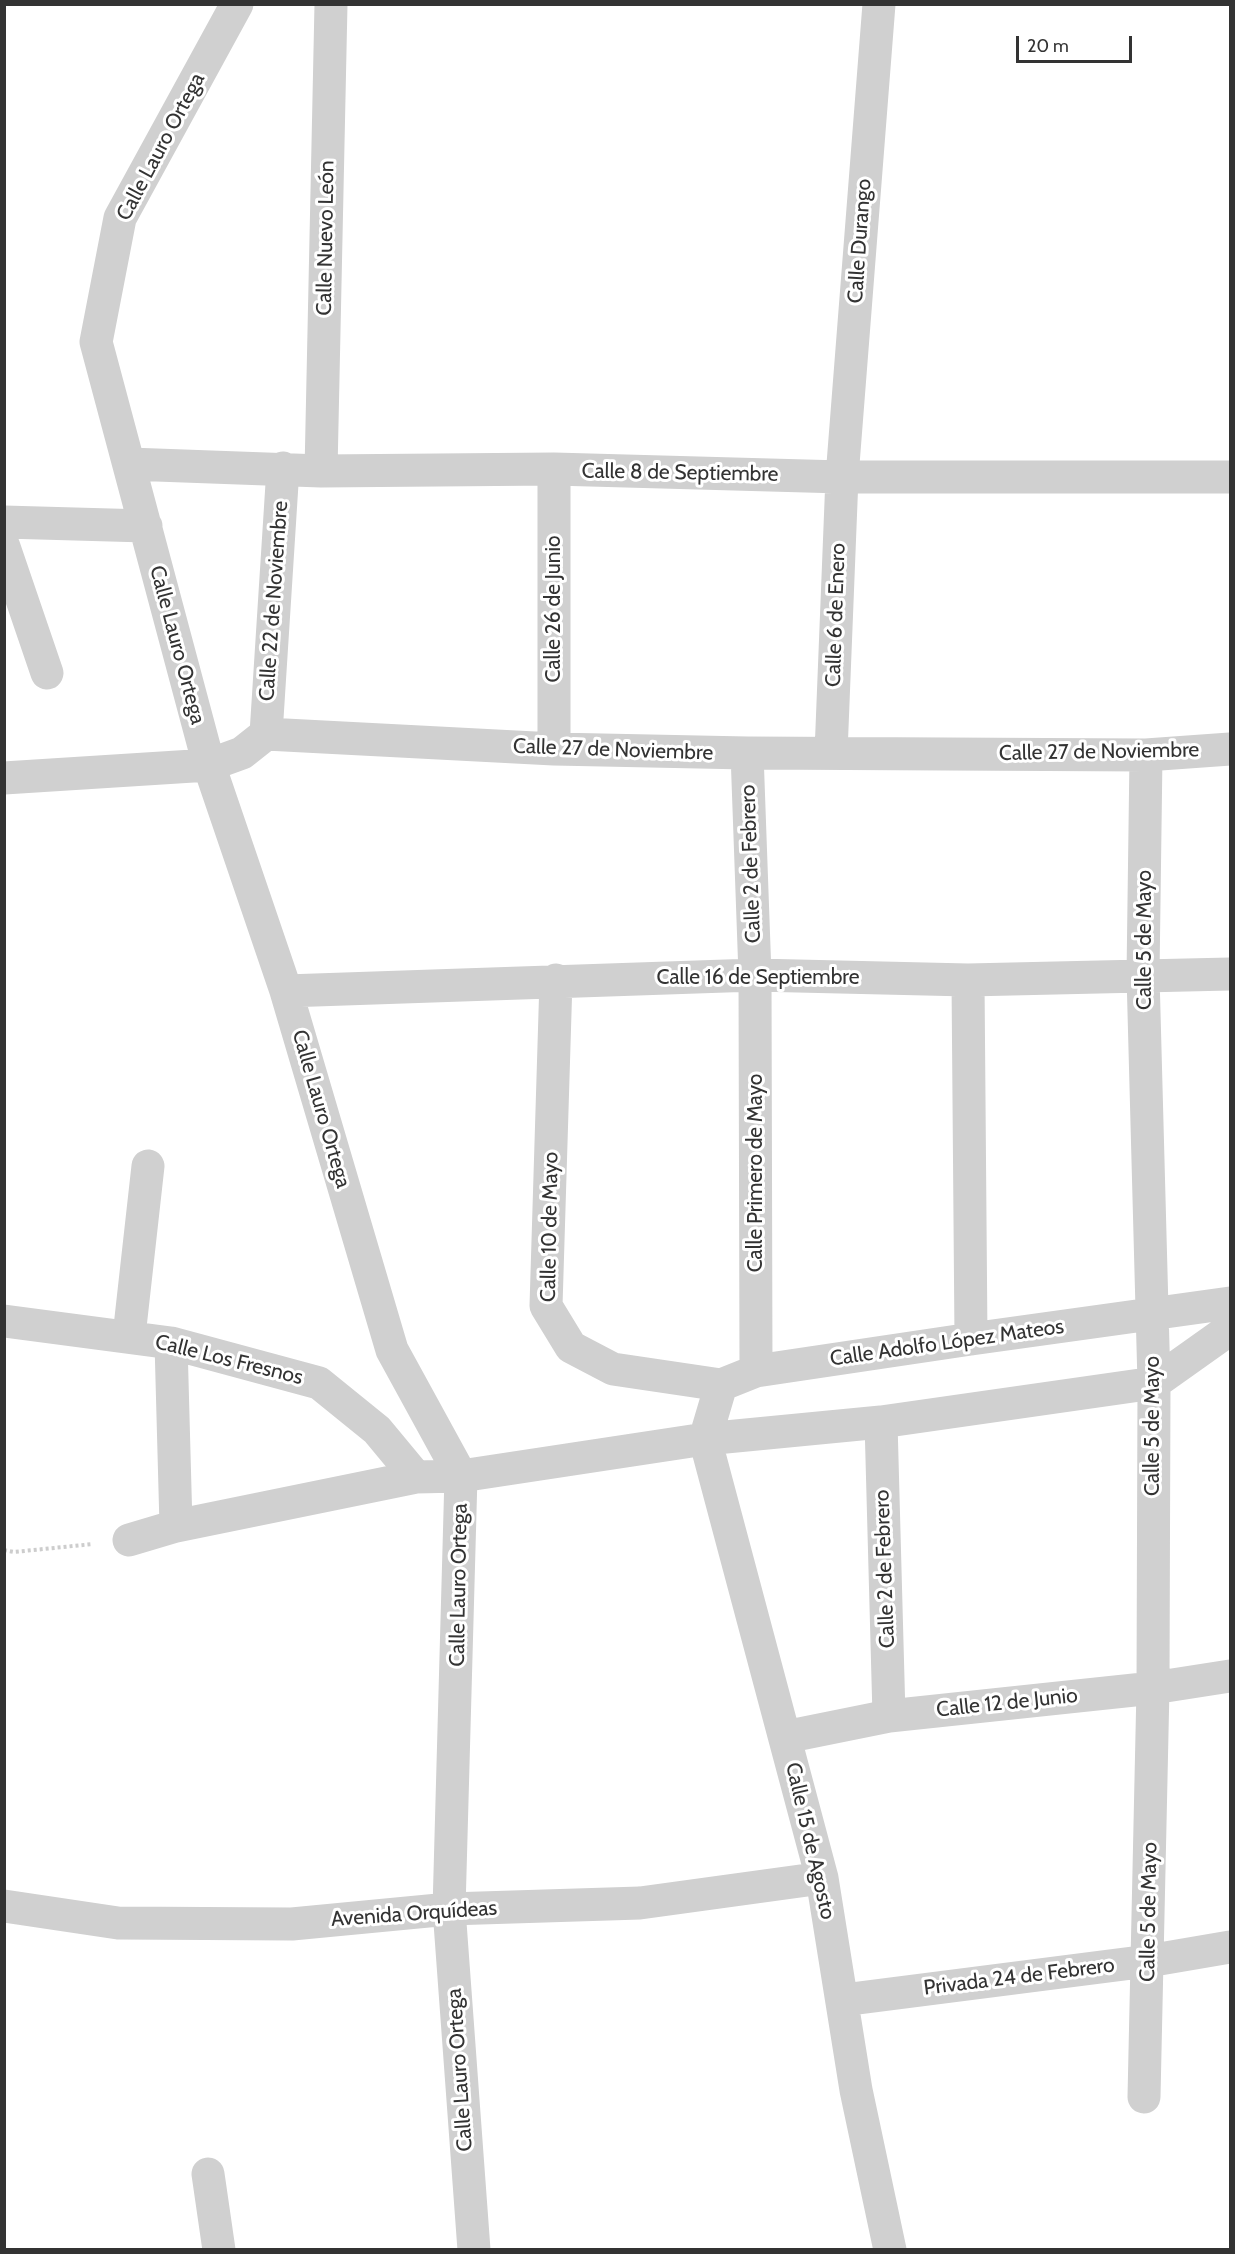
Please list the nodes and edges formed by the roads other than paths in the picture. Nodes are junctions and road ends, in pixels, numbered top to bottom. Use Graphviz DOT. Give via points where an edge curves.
graph roads {
  1 [pos="237,4"];
  2 [pos="331,4"];
  3 [pos="879,4"];
  4 [pos="129,464"];
  5 [pos="282,468"];
  6 [pos="554,470"];
  7 [pos="321,471"];
  8 [pos="842,477"];
  9 [pos="1230,477"];
  10 [pos="4,522"];
  11 [pos="146,526"];
  12 [pos="4,547"];
  13 [pos="47,673"];
  14 [pos="266,735"];
  15 [pos="554,749"];
  16 [pos="1230,749"];
  17 [pos="747,753"];
  18 [pos="831,753"];
  19 [pos="1146,755"];
  20 [pos="209,765"];
  21 [pos="4,778"];
  22 [pos="1230,974"];
  23 [pos="755,975"];
  24 [pos="1143,975"];
  25 [pos="556,980"];
  26 [pos="968,980"];
  27 [pos="286,992"];
  28 [pos="148,1166"];
  29 [pos="1230,1304"];
  30 [pos="1152,1315"];
  31 [pos="4,1321"];
  32 [pos="1230,1329"];
  33 [pos="129,1336"];
  34 [pos="970,1339"];
  35 [pos="171,1343"];
  36 [pos="756,1371"];
  37 [pos="1154,1383"];
  38 [pos="721,1385"];
  39 [pos="881,1422"];
  40 [pos="705,1439"];
  41 [pos="461,1476"];
  42 [pos="416,1478"];
  43 [pos="176,1526"];
  44 [pos="129,1540"];
  45 [pos="1230,1676"];
  46 [pos="1153,1688"];
  47 [pos="889,1716"];
  48 [pos="785,1737"];
  49 [pos="822,1878"];
  50 [pos="4,1906"];
  51 [pos="448,1909"];
  52 [pos="1230,1947"];
  53 [pos="1148,1961"];
  54 [pos="843,2000"];
  55 [pos="1144,2097"];
  56 [pos="208,2174"];
  57 [pos="219,2250"];
  58 [pos="474,2250"];
  59 [pos="890,2250"];
  1 -- 4 [label="street, Calle Lauro Ortega" via="120,218 96,342"];
  2 -- 7 [label="street, Calle Nuevo León"];
  3 -- 8 [label="street, Calle Durango"];
  4 -- 5 [label="street, Calle 8 de Septiembre"];
  4 -- 11 [label="street, Calle Lauro Ortega"];
  5 -- 7 [label="street, Calle 8 de Septiembre"];
  5 -- 14 [label="street, Calle 22 de Noviembre"];
  6 -- 7 [label="street, Calle 8 de Septiembre"];
  6 -- 8 [label="street, Calle 8 de Septiembre"];
  6 -- 15 [label="street, Calle 26 de Junio"];
  8 -- 9 [label="street, Calle 8 de Septiembre"];
  8 -- 18 [label="street, Calle 6 de Enero"];
  10 -- 11 [label="street"];
  11 -- 20 [label="street, Calle Lauro Ortega"];
  12 -- 13 [label="street"];
  14 -- 15 [label="street, Calle 27 de Noviembre"];
  14 -- 20 [label="street" via="242,753"];
  15 -- 17 [label="street, Calle 27 de Noviembre"];
  16 -- 19 [label="street, Calle 27 de Noviembre"];
  17 -- 18 [label="street, Calle 27 de Noviembre"];
  17 -- 23 [label="street, Calle 2 de Febrero"];
  18 -- 19 [label="street, Calle 27 de Noviembre"];
  19 -- 24 [label="street, Calle 5 de Mayo"];
  20 -- 21 [label="street"];
  20 -- 27 [label="street, Calle Lauro Ortega"];
  22 -- 24 [label="street, Calle 16 de Septiembre"];
  23 -- 25 [label="street, Calle 16 de Septiembre"];
  23 -- 26 [label="street, Calle 16 de Septiembre"];
  23 -- 36 [label="street, Calle Primero de Mayo"];
  24 -- 26 [label="street, Calle 16 de Septiembre"];
  24 -- 30 [label="street, Calle 5 de Mayo"];
  25 -- 27 [label="street, Calle 16 de Septiembre"];
  25 -- 38 [label="street, Calle 10 de Mayo" via="546,1306 571,1347 612,1369"];
  26 -- 34 [label="street"];
  27 -- 41 [label="street, Calle Lauro Ortega" via="392,1350"];
  28 -- 33 [label="street"];
  29 -- 30 [label="street, Calle Adolfo López Mateos"];
  30 -- 34 [label="street, Calle Adolfo López Mateos"];
  30 -- 37 [label="street, Calle 5 de Mayo"];
  31 -- 33 [label="street, Calle Los Fresnos"];
  32 -- 37 [label="street"];
  33 -- 35 [label="street, Calle Los Fresnos"];
  34 -- 36 [label="street, Calle Adolfo López Mateos"];
  35 -- 42 [label="street, Calle Los Fresnos" via="319,1383 377,1430"];
  35 -- 43 [label="street"];
  36 -- 38 [label="street, Calle Adolfo López Mateos"];
  37 -- 39 [label="street"];
  37 -- 46 [label="street, Calle 5 de Mayo"];
  38 -- 40 [label="street"];
  39 -- 40 [label="street"];
  39 -- 47 [label="street, Calle 2 de Febrero"];
  40 -- 41 [label="street"];
  40 -- 48 [label="street, Calle 15 de Agosto"];
  41 -- 42 [label="street"];
  41 -- 51 [label="street, Calle Lauro Ortega"];
  42 -- 43 [label="street"];
  43 -- 44 [label="street"];
  45 -- 46 [label="street, Calle 12 de Junio"];
  46 -- 47 [label="street, Calle 12 de Junio"];
  46 -- 53 [label="street, Calle 5 de Mayo"];
  47 -- 48 [label="street, Calle 12 de Junio"];
  48 -- 49 [label="street, Calle 15 de Agosto"];
  49 -- 51 [label="street, Avenida Orquídeas" via="640,1902"];
  49 -- 54 [label="street, Calle 15 de Agosto"];
  50 -- 51 [label="street, Avenida Orquídeas" via="130,1923 292,1924"];
  51 -- 58 [label="street, Calle Lauro Ortega"];
  52 -- 53 [label="street, Privada 24 de Febrero"];
  53 -- 54 [label="street, Privada 24 de Febrero"];
  53 -- 55 [label="street, Calle 5 de Mayo"];
  54 -- 59 [label="street, Calle 15 de Agosto" via="856,2090"];
  56 -- 57 [label="street"];
}
